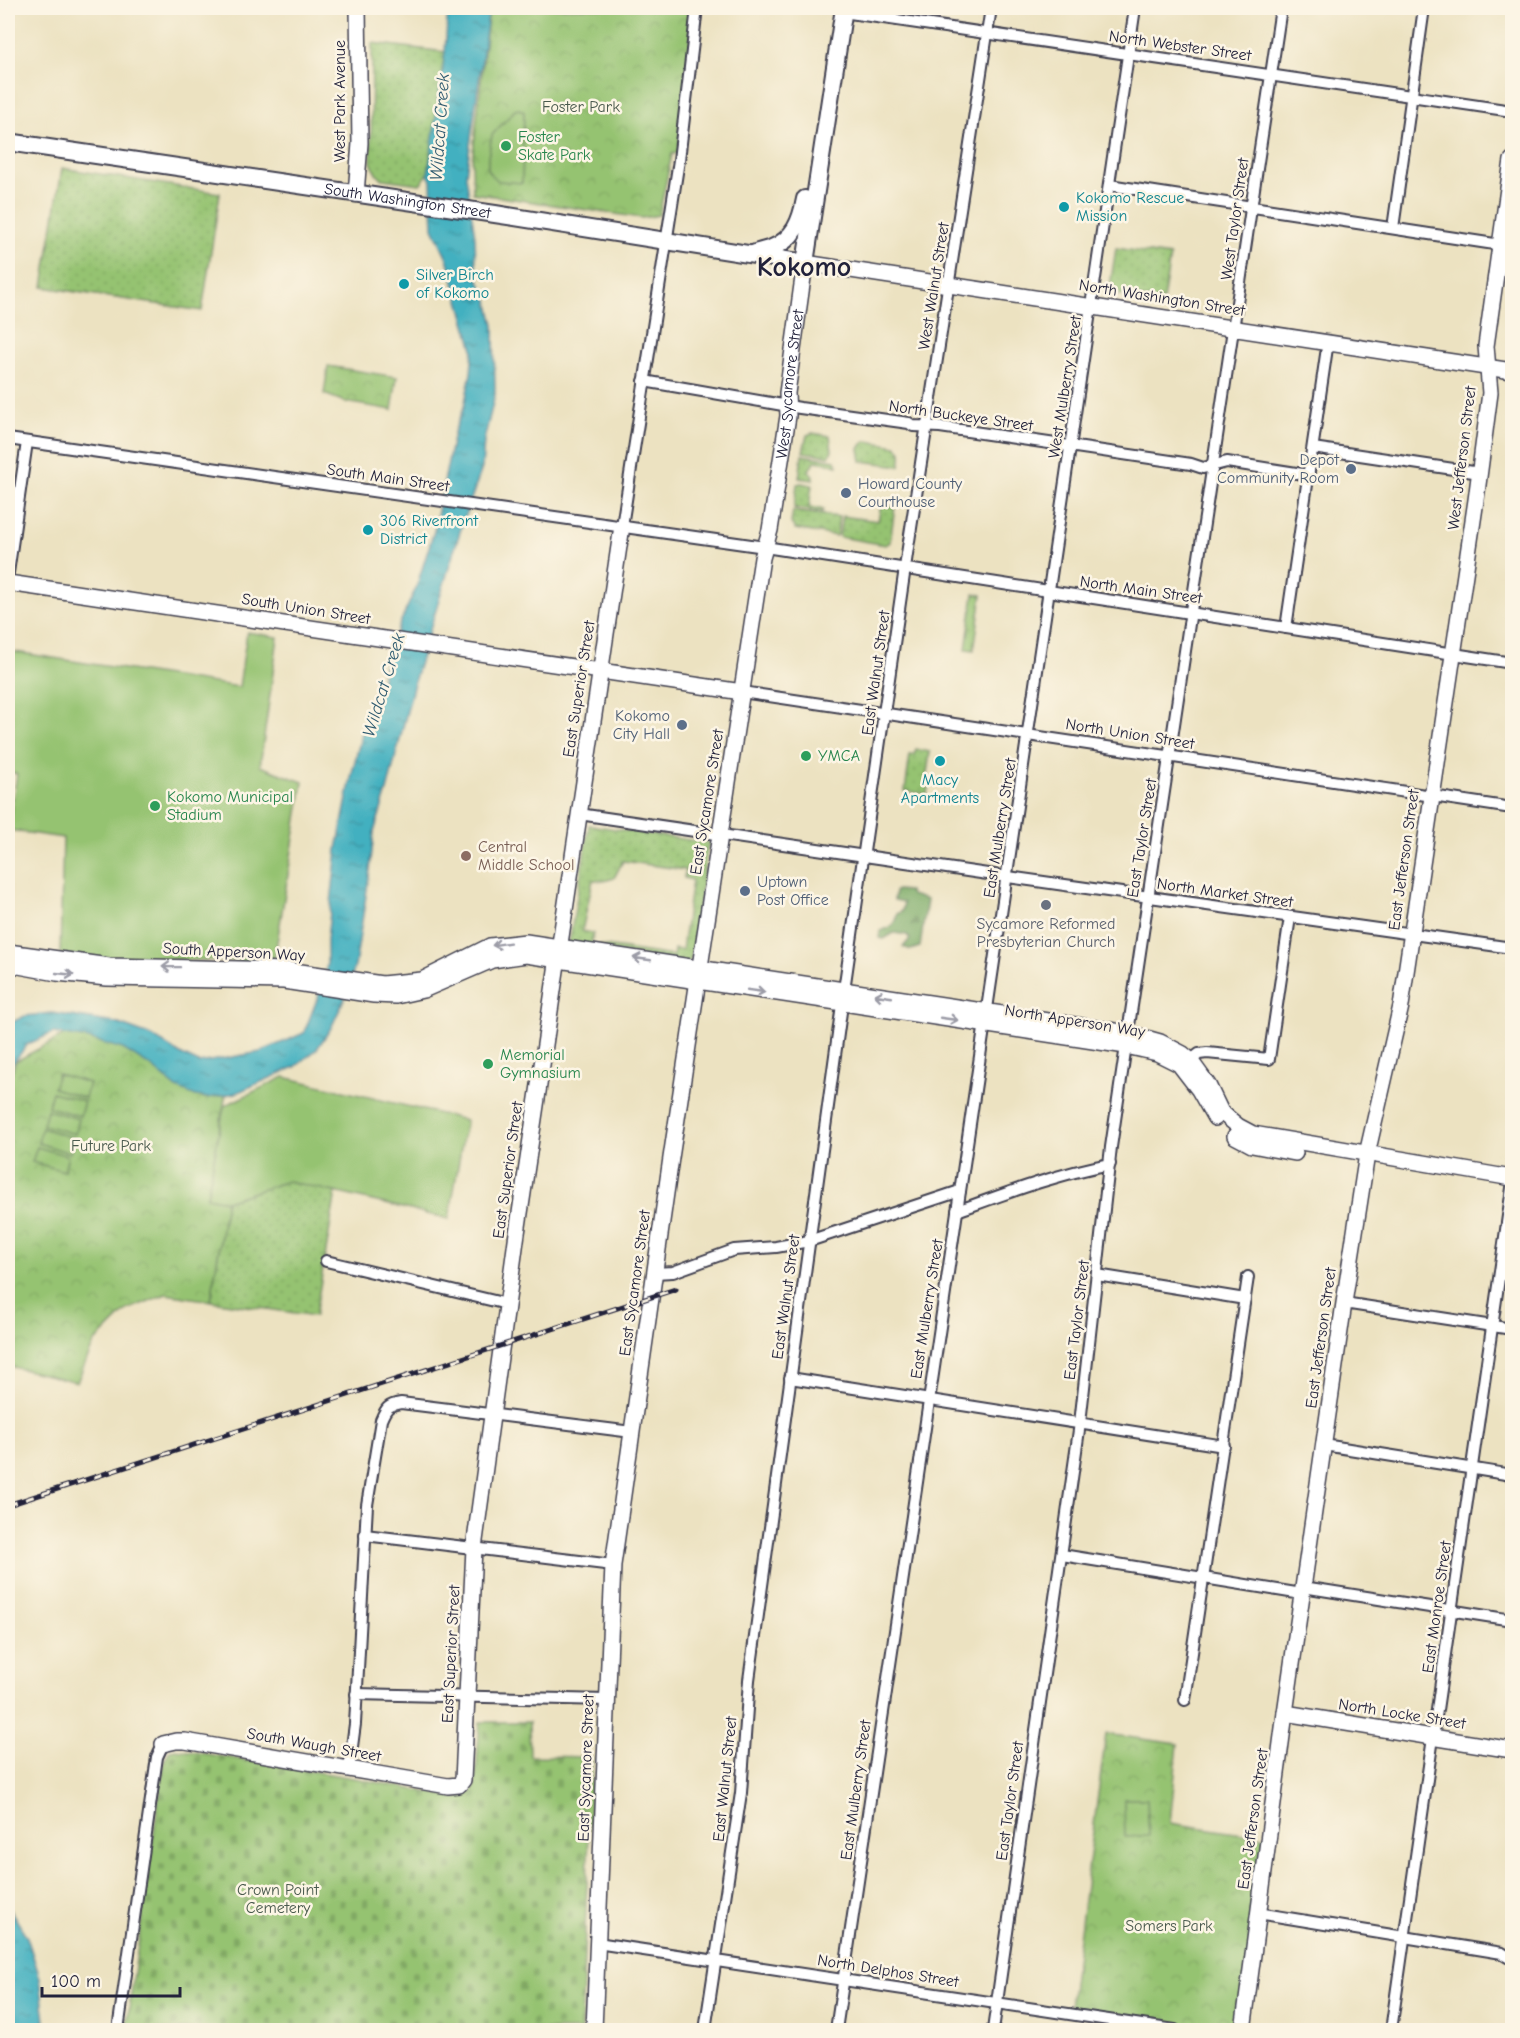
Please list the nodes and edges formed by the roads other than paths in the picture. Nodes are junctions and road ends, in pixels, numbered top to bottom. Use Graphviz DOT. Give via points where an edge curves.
graph roads {
  1 [pos="358,8"];
  2 [pos="697,8"];
  3 [pos="991,8"];
  4 [pos="1135,8"];
  5 [pos="1281,8"];
  6 [pos="1424,8"];
  7 [pos="843,10"];
  8 [pos="987,33"];
  9 [pos="1129,53"];
  10 [pos="1271,74"];
  11 [pos="1412,96"];
  12 [pos="1512,111"];
  13 [pos="823,138"];
  14 [pos="8,142"];
  15 [pos="1512,160"];
  16 [pos="1109,185"];
  17 [pos="356,194"];
  18 [pos="1252,207"];
  19 [pos="1393,228"];
  20 [pos="667,240"];
  21 [pos="1500,245"];
  22 [pos="752,255"];
  23 [pos="805,263"];
  24 [pos="950,284"];
  25 [pos="1092,306"];
  26 [pos="1234,327"];
  27 [pos="1328,341"];
  28 [pos="1487,367"];
  29 [pos="1512,371"];
  30 [pos="645,381"];
  31 [pos="787,405"];
  32 [pos="928,426"];
  33 [pos="8,439"];
  34 [pos="27,442"];
  35 [pos="1071,447"];
  36 [pos="1312,448"];
  37 [pos="1214,466"];
  38 [pos="1480,473"];
  39 [pos="1308,475"];
  40 [pos="622,526"];
  41 [pos="765,547"];
  42 [pos="905,568"];
  43 [pos="8,573"];
  44 [pos="8,583"];
  45 [pos="1049,592"];
  46 [pos="1192,613"];
  47 [pos="1286,628"];
  48 [pos="1452,654"];
  49 [pos="1512,663"];
  50 [pos="600,671"];
  51 [pos="742,692"];
  52 [pos="885,713"];
  53 [pos="1029,734"];
  54 [pos="1170,756"];
  55 [pos="1432,795"];
  56 [pos="1512,808"];
  57 [pos="579,814"];
  58 [pos="720,835"];
  59 [pos="864,855"];
  60 [pos="1008,877"];
  61 [pos="1148,897"];
  62 [pos="1290,917"];
  63 [pos="1411,933"];
  64 [pos="1512,948"];
  65 [pos="8,952"];
  66 [pos="558,953"];
  67 [pos="8,964"];
  68 [pos="290,976"];
  69 [pos="699,976"];
  70 [pos="843,997"];
  71 [pos="986,1018"];
  72 [pos="1127,1039"];
  73 [pos="1186,1064"];
  74 [pos="1366,1159"];
  75 [pos="1110,1164"];
  76 [pos="1512,1178"];
  77 [pos="1512,1187"];
  78 [pos="960,1191"];
  79 [pos="957,1211"];
  80 [pos="808,1241"];
  81 [pos="326,1261"];
  82 [pos="654,1273"];
  83 [pos="1097,1275"];
  84 [pos="1248,1277"];
  85 [pos="1245,1299"];
  86 [pos="1344,1303"];
  87 [pos="507,1304"];
  88 [pos="1492,1326"];
  89 [pos="1512,1329"];
  90 [pos="790,1378"];
  91 [pos="928,1399"];
  92 [pos="492,1414"];
  93 [pos="1080,1423"];
  94 [pos="632,1432"];
  95 [pos="1324,1444"];
  96 [pos="1224,1446"];
  97 [pos="1471,1468"];
  98 [pos="1512,1475"];
  99 [pos="365,1535"];
  100 [pos="474,1548"];
  101 [pos="1062,1555"];
  102 [pos="613,1565"];
  103 [pos="1204,1578"];
  104 [pos="1303,1591"];
  105 [pos="1452,1611"];
  106 [pos="1512,1620"];
  107 [pos="356,1694"];
  108 [pos="467,1696"];
  109 [pos="607,1700"];
  110 [pos="1185,1700"];
  111 [pos="1285,1713"];
  112 [pos="1433,1737"];
  113 [pos="163,1744"];
  114 [pos="1512,1750"];
  115 [pos="349,1769"];
  116 [pos="459,1785"];
  117 [pos="1258,1913"];
  118 [pos="1405,1937"];
  119 [pos="597,1942"];
  120 [pos="1507,1956"];
  121 [pos="716,1961"];
  122 [pos="843,1980"];
  123 [pos="996,2003"];
  124 [pos="118,2031"];
  125 [pos="594,2031"];
  126 [pos="705,2031"];
  127 [pos="836,2031"];
  128 [pos="993,2031"];
  129 [pos="1175,2031"];
  130 [pos="1243,2031"];
  131 [pos="1391,2031"];
  1 -- 17 [label="main road, West Park Avenue" via="360,143"];
  2 -- 20 [label="street"];
  3 -- 8 [label="street, West Walnut Street"];
  4 -- 9 [label="street, West Mulberry Street"];
  5 -- 10 [label="street, West Taylor Street"];
  6 -- 11 [label="street"];
  7 -- 8 [label="street, North Webster Street"];
  7 -- 13 [label="main road, West Sycamore Street"];
  8 -- 9 [label="street, North Webster Street"];
  8 -- 24 [label="street, West Walnut Street"];
  9 -- 10 [label="street, North Webster Street"];
  9 -- 16 [label="street, West Mulberry Street"];
  10 -- 11 [label="street, North Webster Street"];
  10 -- 18 [label="street, West Taylor Street"];
  11 -- 12 [label="street, North Webster Street"];
  11 -- 19 [label="street"];
  13 -- 22 [label="main road" via="796,230 779,244"];
  13 -- 23 [label="main road, West Sycamore Street"];
  14 -- 17 [label="main road, South Washington Street"];
  15 -- 21 [label="main road, West Jefferson Street"];
  16 -- 18 [label="street"];
  16 -- 25 [label="street, West Mulberry Street"];
  17 -- 20 [label="main road, South Washington Street"];
  18 -- 19 [label="street"];
  18 -- 26 [label="street, West Taylor Street"];
  19 -- 21 [label="street"];
  20 -- 22 [label="main road, South Washington Street"];
  20 -- 30 [label="street"];
  21 -- 28 [label="main road, West Jefferson Street" via="1486,346"];
  22 -- 23 [label="main road, South Washington Street"];
  23 -- 24 [label="main road, North Washington Street"];
  23 -- 31 [label="main road, West Sycamore Street"];
  24 -- 25 [label="main road, North Washington Street"];
  24 -- 32 [label="street, West Walnut Street"];
  25 -- 26 [label="main road, North Washington Street"];
  25 -- 35 [label="street, West Mulberry Street"];
  26 -- 27 [label="main road, North Washington Street"];
  26 -- 37 [label="street, West Taylor Street"];
  27 -- 28 [label="main road, North Washington Street"];
  27 -- 36 [label="street"];
  28 -- 29 [label="main road, North Washington Street"];
  28 -- 38 [label="main road, West Jefferson Street" via="1491,382"];
  30 -- 31 [label="street, North Buckeye Street"];
  30 -- 40 [label="street"];
  31 -- 32 [label="street, North Buckeye Street"];
  31 -- 41 [label="main road, West Sycamore Street"];
  32 -- 35 [label="street, North Buckeye Street"];
  32 -- 42 [label="street, West Walnut Street"];
  33 -- 34 [label="street, South Main Street"];
  34 -- 40 [label="street, South Main Street"];
  34 -- 43 [label="street"];
  35 -- 37 [label="street, North Buckeye Street" via="1203,468"];
  35 -- 45 [label="street, West Mulberry Street"];
  36 -- 38 [label="street"];
  36 -- 39 [label="street"];
  37 -- 39 [label="street, North Buckeye Street" via="1227,462"];
  37 -- 46 [label="street, West Taylor Street"];
  38 -- 48 [label="main road, West Jefferson Street"];
  39 -- 47 [label="street"];
  40 -- 41 [label="street, South Main Street"];
  40 -- 50 [label="main road, East Superior Street"];
  41 -- 42 [label="street, North Main Street"];
  41 -- 51 [label="main road, East Sycamore Street"];
  42 -- 45 [label="street, North Main Street"];
  42 -- 52 [label="street, East Walnut Street"];
  44 -- 50 [label="main road, South Union Street"];
  45 -- 46 [label="street, North Main Street"];
  45 -- 53 [label="street, East Mulberry Street"];
  46 -- 47 [label="street, North Main Street"];
  46 -- 54 [label="street, East Taylor Street"];
  47 -- 48 [label="street, North Main Street"];
  48 -- 49 [label="street, North Main Street"];
  48 -- 55 [label="main road, East Jefferson Street"];
  50 -- 51 [label="main road, South Union Street"];
  50 -- 57 [label="main road, East Superior Street"];
  51 -- 52 [label="street, North Union Street"];
  51 -- 58 [label="main road, East Sycamore Street"];
  52 -- 53 [label="street, North Union Street"];
  52 -- 59 [label="street, East Walnut Street"];
  53 -- 54 [label="street, North Union Street"];
  53 -- 60 [label="street, East Mulberry Street"];
  54 -- 55 [label="street, North Union Street"];
  54 -- 61 [label="street, East Taylor Street"];
  55 -- 56 [label="street, North Union Street"];
  55 -- 63 [label="main road, East Jefferson Street"];
  57 -- 58 [label="street, North Market Street"];
  57 -- 66 [label="main road, East Superior Street"];
  58 -- 59 [label="street, North Market Street"];
  58 -- 69 [label="main road, East Sycamore Street"];
  59 -- 60 [label="street, North Market Street"];
  59 -- 70 [label="street, East Walnut Street"];
  60 -- 61 [label="street, North Market Street"];
  60 -- 71 [label="street, East Mulberry Street"];
  61 -- 62 [label="street, North Market Street"];
  61 -- 72 [label="street, East Taylor Street"];
  62 -- 63 [label="street, North Market Street"];
  62 -- 73 [label="street" via="1269,1059 1207,1053"];
  63 -- 64 [label="street, North Market Street"];
  63 -- 74 [label="main road, East Jefferson Street" via="1401,1006"];
  68 -- 65 [label="main road, South Apperson Way, one-way" via="109,966"];
  66 -- 68 [label="main road, South Apperson Way" via="526,942 503,943 422,980 375,990"];
  66 -- 69 [label="main road, South Apperson Way"];
  66 -- 87 [label="main road, East Superior Street"];
  67 -- 68 [label="main road, South Apperson Way, one-way" via="107,978"];
  69 -- 70 [label="main road, North Apperson Way"];
  69 -- 82 [label="main road, East Sycamore Street"];
  70 -- 71 [label="main road, North Apperson Way"];
  70 -- 80 [label="street, East Walnut Street"];
  71 -- 72 [label="main road, North Apperson Way"];
  71 -- 78 [label="street, East Mulberry Street"];
  72 -- 73 [label="main road, North Apperson Way" via="1161,1042 1183,1054"];
  72 -- 75 [label="street, East Taylor Street"];
  73 -- 74 [label="main road, North Apperson Way" via="1208,1085 1221,1112 1253,1134"];
  74 -- 76 [label="main road, North Apperson Way"];
  74 -- 77 [label="main road, North Apperson Way"];
  74 -- 86 [label="main road, East Jefferson Street"];
  75 -- 79 [label="street" via="1032,1184"];
  75 -- 83 [label="street, East Taylor Street"];
  77 -- 88 [label="street, East Monroe Street"];
  78 -- 79 [label="street, East Mulberry Street"];
  78 -- 80 [label="street"];
  79 -- 91 [label="street, East Mulberry Street"];
  80 -- 82 [label="street" via="734,1250 673,1272"];
  80 -- 90 [label="street, East Walnut Street"];
  81 -- 87 [label="street"];
  82 -- 94 [label="main road, East Sycamore Street"];
  83 -- 85 [label="street"];
  83 -- 93 [label="street, East Taylor Street"];
  84 -- 85 [label="street"];
  85 -- 96 [label="street"];
  86 -- 88 [label="street"];
  86 -- 95 [label="main road, East Jefferson Street"];
  87 -- 92 [label="main road, East Superior Street"];
  88 -- 89 [label="street"];
  88 -- 97 [label="street, East Monroe Street"];
  90 -- 91 [label="street"];
  90 -- 121 [label="street, East Walnut Street" via="749,1680 741,1792"];
  91 -- 93 [label="street"];
  91 -- 122 [label="street, East Mulberry Street"];
  92 -- 94 [label="street"];
  92 -- 99 [label="street" via="401,1403 386,1408"];
  92 -- 100 [label="main road, East Superior Street"];
  93 -- 96 [label="street"];
  93 -- 101 [label="street, East Taylor Street"];
  94 -- 102 [label="main road, East Sycamore Street"];
  95 -- 97 [label="street"];
  95 -- 104 [label="main road, East Jefferson Street"];
  96 -- 103 [label="street"];
  97 -- 98 [label="street"];
  97 -- 105 [label="street, East Monroe Street"];
  99 -- 100 [label="street"];
  99 -- 107 [label="street"];
  100 -- 102 [label="street"];
  100 -- 108 [label="main road, East Superior Street"];
  101 -- 103 [label="street"];
  101 -- 123 [label="street, East Taylor Street"];
  102 -- 109 [label="main road, East Sycamore Street"];
  103 -- 104 [label="street"];
  103 -- 110 [label="street"];
  104 -- 105 [label="street"];
  104 -- 111 [label="main road, East Jefferson Street"];
  105 -- 106 [label="street"];
  105 -- 112 [label="street, East Monroe Street"];
  107 -- 108 [label="street"];
  107 -- 115 [label="street"];
  108 -- 109 [label="street"];
  108 -- 116 [label="main road, East Superior Street" via="465,1763"];
  109 -- 119 [label="main road, East Sycamore Street"];
  111 -- 112 [label="main road, North Locke Street"];
  111 -- 117 [label="main road, East Jefferson Street"];
  112 -- 114 [label="main road, North Locke Street"];
  112 -- 118 [label="street, East Monroe Street"];
  113 -- 115 [label="main road, South Waugh Street" via="184,1741"];
  113 -- 124 [label="street" via="157,1757"];
  115 -- 116 [label="main road, South Waugh Street"];
  117 -- 118 [label="street"];
  117 -- 130 [label="main road, East Jefferson Street"];
  118 -- 120 [label="street"];
  118 -- 131 [label="street, East Monroe Street"];
  119 -- 121 [label="street, North Delphos Street"];
  119 -- 125 [label="main road, East Sycamore Street"];
  121 -- 122 [label="street, North Delphos Street"];
  121 -- 126 [label="street, East Walnut Street"];
  122 -- 123 [label="street, North Delphos Street"];
  122 -- 127 [label="street, East Mulberry Street"];
  123 -- 128 [label="street, East Taylor Street"];
  123 -- 129 [label="street, North Delphos Street"];
}
